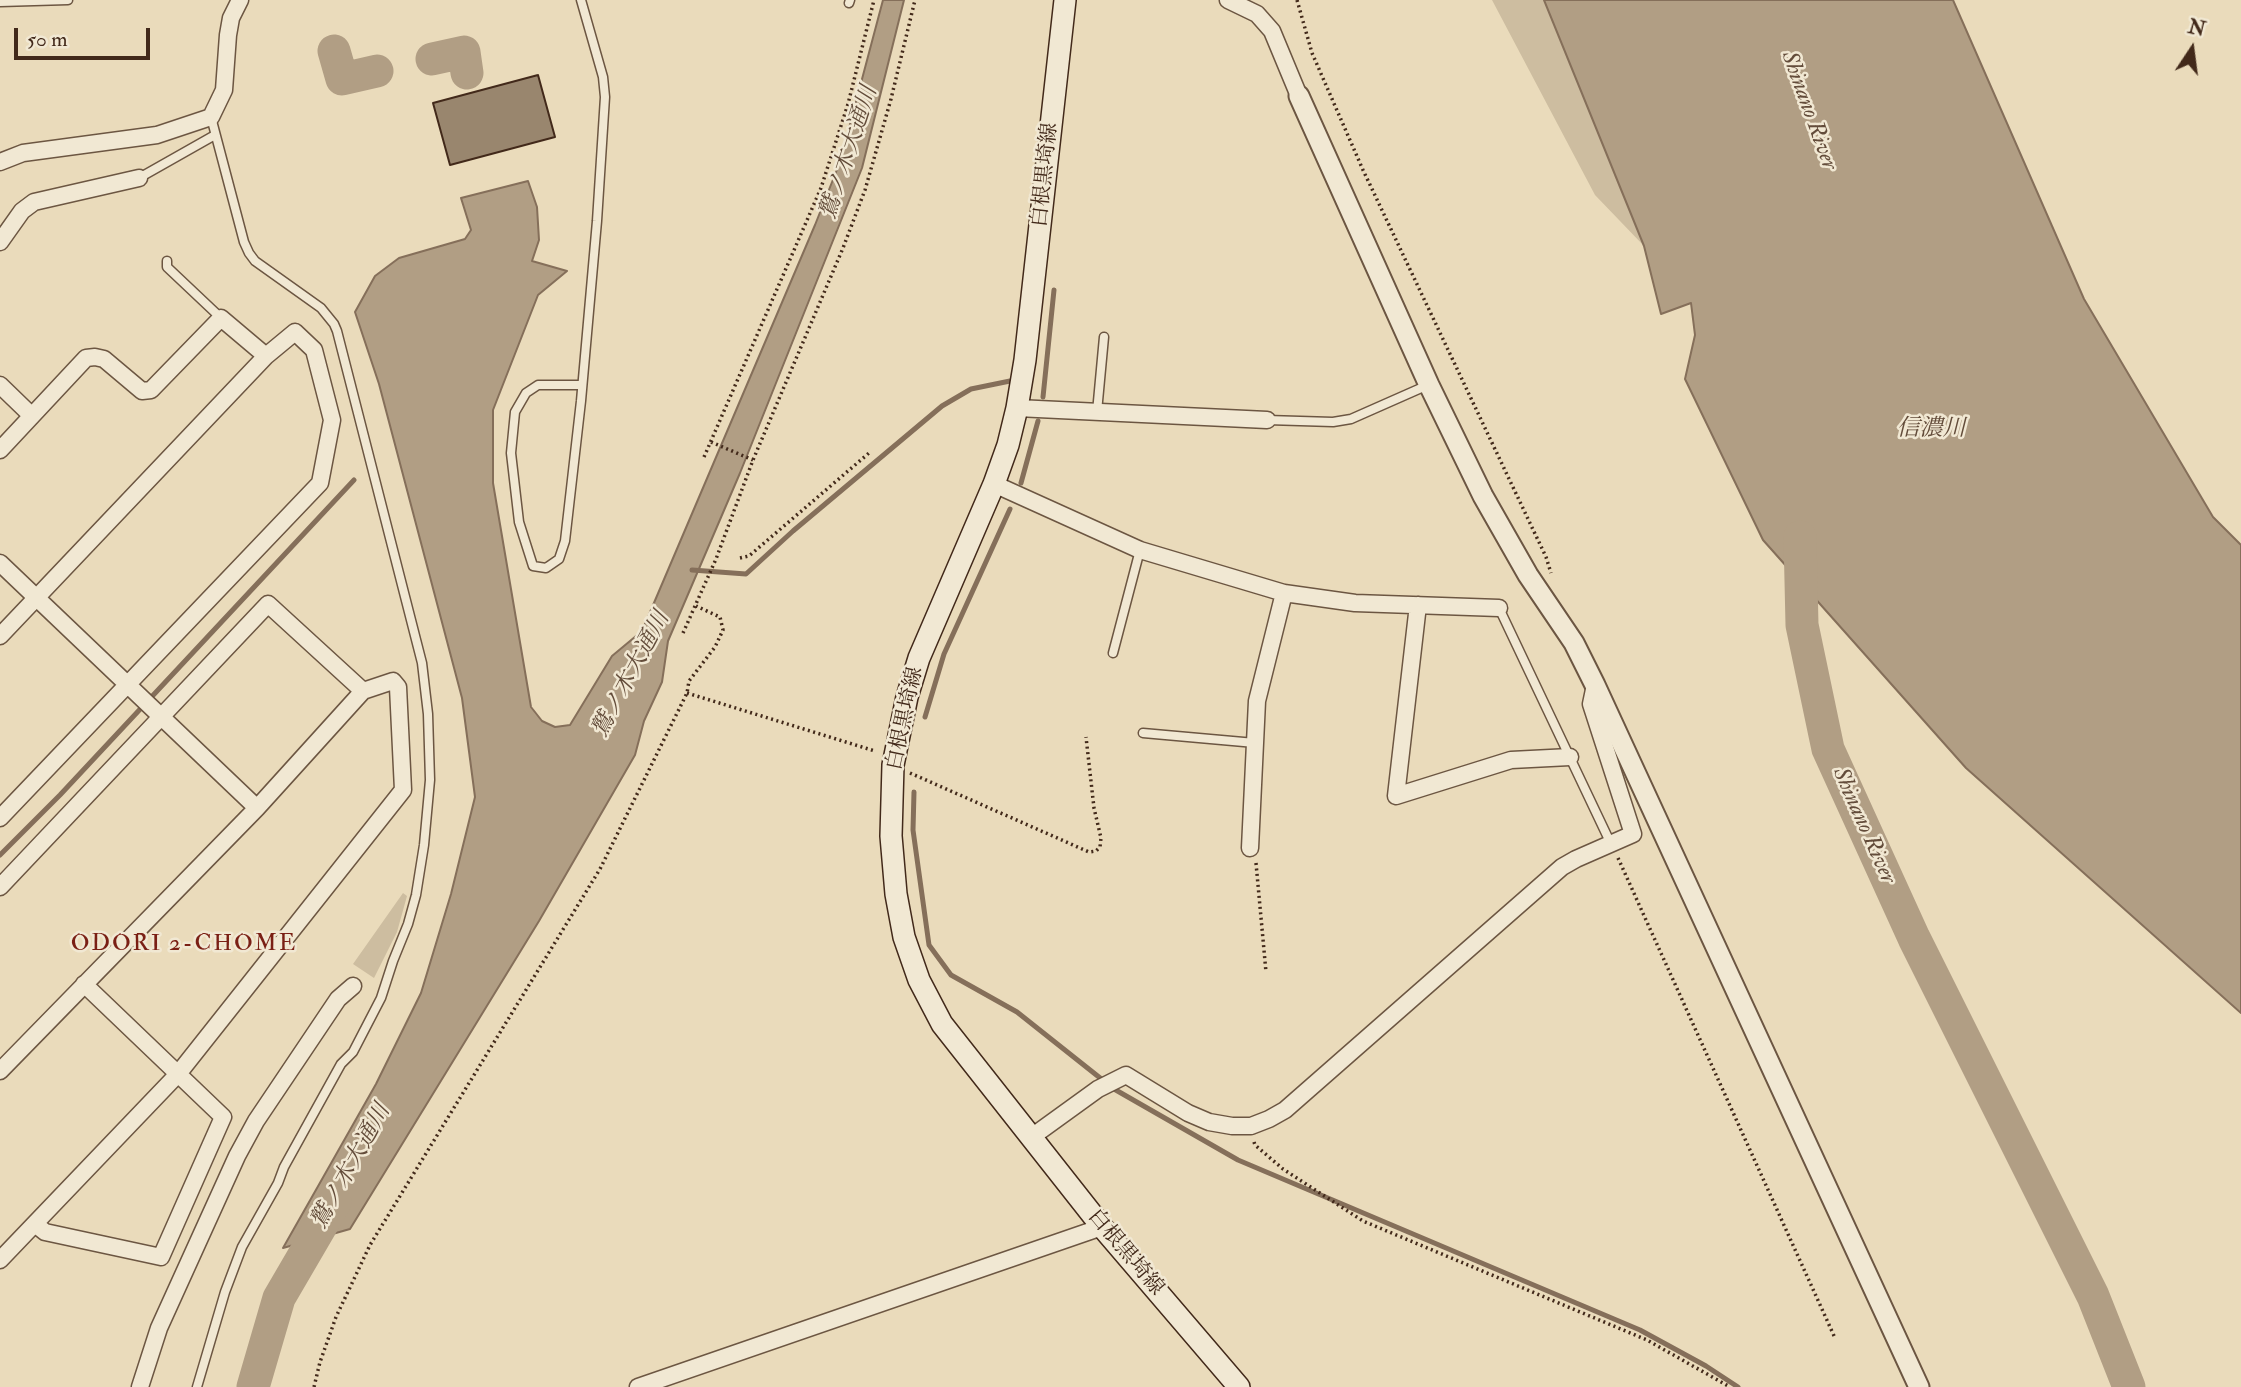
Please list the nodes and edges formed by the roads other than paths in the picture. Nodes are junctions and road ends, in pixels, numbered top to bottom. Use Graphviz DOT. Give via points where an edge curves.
graph roads {
  1 [pos="68,0"];
  2 [pos="240,0"];
  3 [pos="581,0"];
  4 [pos="1065,0"];
  5 [pos="1228,0"];
  6 [pos="0,2"];
  7 [pos="1299,96"];
  8 [pos="211,117"];
  9 [pos="215,135"];
  10 [pos="0,162"];
  11 [pos="139,178"];
  12 [pos="0,242"];
  13 [pos="167,261"];
  14 [pos="221,318"];
  15 [pos="1104,337"];
  16 [pos="266,356"];
  17 [pos="0,385"];
  18 [pos="582,385"];
  19 [pos="1429,385"];
  20 [pos="1017,408"];
  21 [pos="1097,412"];
  22 [pos="32,416"];
  23 [pos="1267,420"];
  24 [pos="0,450"];
  25 [pos="994,484"];
  26 [pos="1140,550"];
  27 [pos="0,563"];
  28 [pos="1284,593"];
  29 [pos="36,598"];
  30 [pos="1418,605"];
  31 [pos="1499,608"];
  32 [pos="0,636"];
  33 [pos="1113,653"];
  34 [pos="1595,685"];
  35 [pos="128,687"];
  36 [pos="363,691"];
  37 [pos="162,718"];
  38 [pos="1143,733"];
  39 [pos="1255,743"];
  40 [pos="1570,757"];
  41 [pos="257,808"];
  42 [pos="0,818"];
  43 [pos="1611,844"];
  44 [pos="1250,848"];
  45 [pos="0,887"];
  46 [pos="84,984"];
  47 [pos="353,986"];
  48 [pos="0,1072"];
  49 [pos="178,1074"];
  50 [pos="1033,1136"];
  51 [pos="35,1224"];
  52 [pos="1102,1227"];
  53 [pos="0,1260"];
  54 [pos="1230,1383"];
  55 [pos="140,1387"];
  56 [pos="197,1387"];
  57 [pos="638,1387"];
  58 [pos="1919,1387"];
  1 -- 6 [label="lane"];
  2 -- 8 [label="street" via="228,34 224,89"];
  3 -- 18 [label="lane" via="605,97"];
  4 -- 20 [label="main road, 白根黒埼線"];
  5 -- 7 [label="street" via="1257,15 1272,31"];
  7 -- 19 [label="street"];
  8 -- 9 [label="lane"];
  8 -- 10 [label="street" via="157,135 23,152"];
  9 -- 11 [label="lane"];
  9 -- 56 [label="lane" via="249,253 321,308 337,331 422,663 430,780 420,875 381,998 242,1247"];
  11 -- 12 [label="street" via="34,202"];
  13 -- 14 [label="lane" via="167,267"];
  14 -- 16 [label="street"];
  14 -- 22 [label="street" via="151,390 142,391 104,359 86,358"];
  15 -- 21 [label="lane"];
  16 -- 29 [label="street"];
  16 -- 35 [label="street" via="295,332 314,351 332,420 320,483"];
  17 -- 22 [label="street"];
  18 -- 18 [label="lane" via="565,541 559,559 546,568 533,566 519,522 511,453 515,412 526,393 538,385"];
  19 -- 23 [label="lane" via="1351,419"];
  19 -- 34 [label="street" via="1483,496"];
  20 -- 21 [label="street"];
  20 -- 25 [label="main road, 白根黒埼線"];
  21 -- 23 [label="street"];
  22 -- 24 [label="street"];
  25 -- 26 [label="street"];
  25 -- 50 [label="main road, 白根黒埼線" via="919,658 907,697 893,761 891,836 904,937 919,980 942,1024"];
  26 -- 28 [label="street"];
  26 -- 33 [label="lane"];
  27 -- 29 [label="street"];
  28 -- 30 [label="street" via="1355,603"];
  28 -- 39 [label="street" via="1257,701"];
  29 -- 32 [label="street"];
  29 -- 35 [label="street"];
  30 -- 31 [label="street"];
  30 -- 40 [label="street" via="1396,796 1511,760"];
  31 -- 40 [label="lane"];
  34 -- 43 [label="street" via="1591,704 1633,834"];
  34 -- 58 [label="street"];
  35 -- 37 [label="street"];
  35 -- 42 [label="street"];
  36 -- 37 [label="street" via="268,604"];
  36 -- 41 [label="street"];
  36 -- 49 [label="street" via="393,681 398,687 403,790"];
  37 -- 41 [label="street"];
  37 -- 45 [label="street"];
  38 -- 39 [label="lane"];
  39 -- 44 [label="street"];
  40 -- 43 [label="lane"];
  41 -- 46 [label="street"];
  43 -- 50 [label="street" via="1562,867 1285,1110 1251,1126 1209,1122 1126,1075 1098,1089"];
  46 -- 48 [label="street"];
  46 -- 49 [label="street"];
  47 -- 55 [label="street" via="338,999 237,1156 159,1328"];
  49 -- 51 [label="street"];
  49 -- 51 [label="street" via="223,1117 161,1257 45,1232"];
  50 -- 52 [label="main road, 白根黒埼線"];
  51 -- 53 [label="street"];
  52 -- 54 [label="main road, 白根黒埼線"];
  52 -- 57 [label="street"];
}
